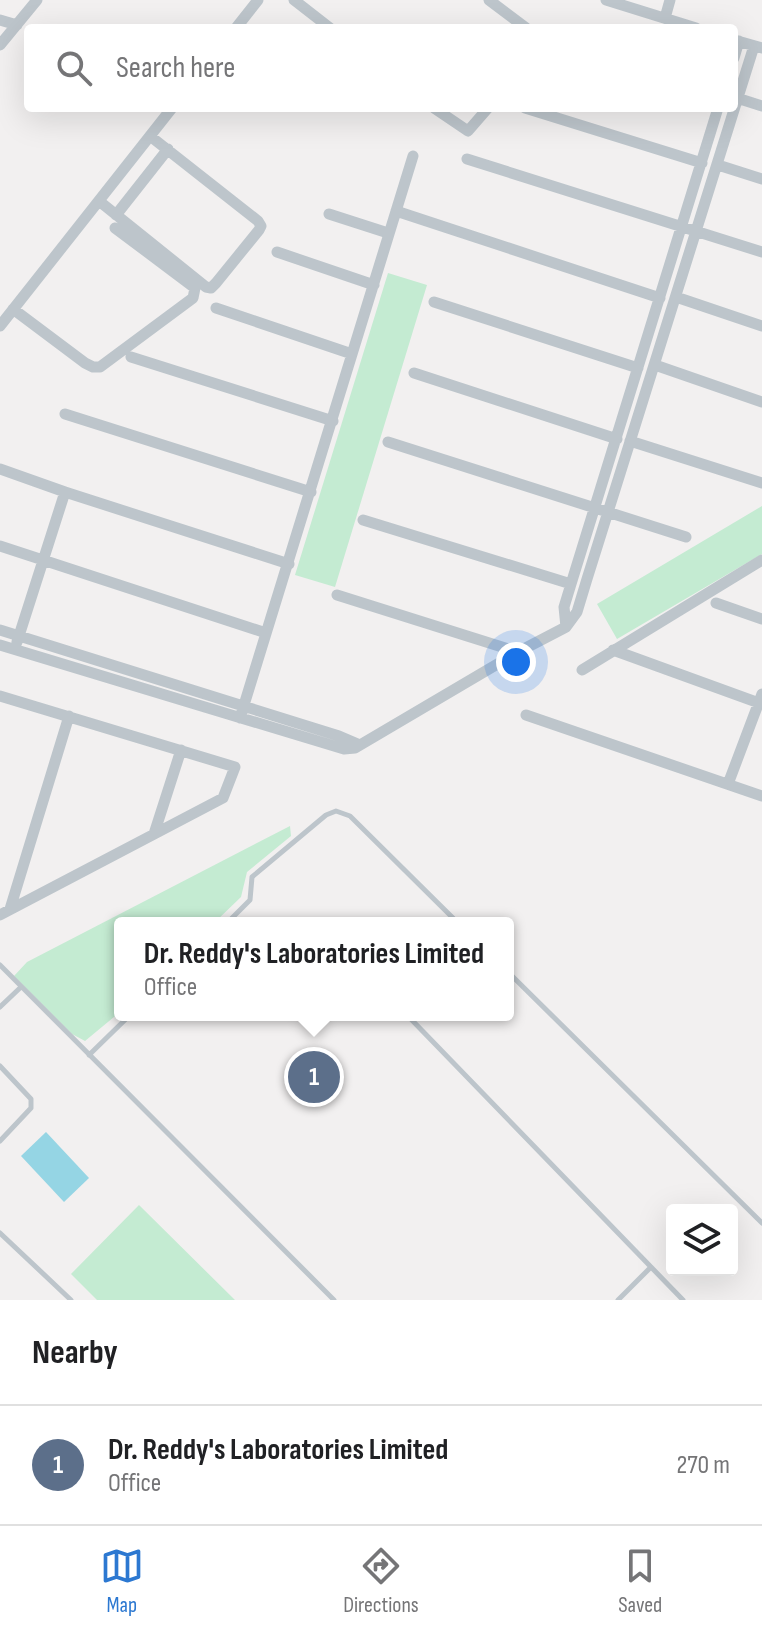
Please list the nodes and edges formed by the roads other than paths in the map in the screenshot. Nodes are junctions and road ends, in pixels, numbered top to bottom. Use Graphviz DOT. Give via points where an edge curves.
graph roads {
  1 [pos="37,0"];
  2 [pos="258,0"];
  3 [pos="294,0"];
  4 [pos="489,0"];
  5 [pos="606,0"];
  6 [pos="670,0"];
  7 [pos="665,18"];
  8 [pos="0,20"];
  9 [pos="239,24"];
  10 [pos="325,24"];
  11 [pos="521,24"];
  12 [pos="684,24"];
  13 [pos="17,25"];
  14 [pos="738,41"];
  15 [pos="0,45"];
  16 [pos="758,47"];
  17 [pos="738,96"];
  18 [pos="738,98"];
  19 [pos="762,106"];
  20 [pos="169,112"];
  21 [pos="440,112"];
  22 [pos="485,112"];
  23 [pos="538,112"];
  24 [pos="717,112"];
  25 [pos="733,112"];
  26 [pos="150,136"];
  27 [pos="168,149"];
  28 [pos="413,156"];
  29 [pos="467,159"];
  30 [pos="702,163"];
  31 [pos="718,165"];
  32 [pos="762,179"];
  33 [pos="99,201"];
  34 [pos="396,211"];
  35 [pos="329,214"];
  36 [pos="116,215"];
  37 [pos="682,227"];
  38 [pos="115,228"];
  39 [pos="697,232"];
  40 [pos="388,233"];
  41 [pos="277,252"];
  42 [pos="762,252"];
  43 [pos="374,285"];
  44 [pos="676,297"];
  45 [pos="660,298"];
  46 [pos="434,302"];
  47 [pos="216,308"];
  48 [pos="13,309"];
  49 [pos="0,326"];
  50 [pos="762,326"];
  51 [pos="352,354"];
  52 [pos="131,357"];
  53 [pos="655,365"];
  54 [pos="638,368"];
  55 [pos="414,373"];
  56 [pos="762,402"];
  57 [pos="65,414"];
  58 [pos="333,421"];
  59 [pos="617,439"];
  60 [pos="630,441"];
  61 [pos="388,442"];
  62 [pos="0,469"];
  63 [pos="762,483"];
  64 [pos="65,492"];
  65 [pos="311,492"];
  66 [pos="594,507"];
  67 [pos="609,513"];
  68 [pos="363,520"];
  69 [pos="686,537"];
  70 [pos="0,546"];
  71 [pos="762,560"];
  72 [pos="44,561"];
  73 [pos="289,564"];
  74 [pos="571,584"];
  75 [pos="337,595"];
  76 [pos="716,603"];
  77 [pos="762,619"];
  78 [pos="566,627"];
  79 [pos="0,630"];
  80 [pos="266,633"];
  81 [pos="19,636"];
  82 [pos="0,645"];
  83 [pos="14,650"];
  84 [pos="613,650"];
  85 [pos="518,652"];
  86 [pos="582,670"];
  87 [pos="0,696"];
  88 [pos="761,700"];
  89 [pos="241,713"];
  90 [pos="526,715"];
  91 [pos="69,716"];
  92 [pos="181,750"];
  93 [pos="728,784"];
  94 [pos="762,796"];
  95 [pos="154,834"];
  96 [pos="5,912"];
  97 [pos="233,917"];
  98 [pos="452,917"];
  99 [pos="0,965"];
  100 [pos="514,978"];
  101 [pos="21,987"];
  102 [pos="0,1007"];
  103 [pos="124,1021"];
  104 [pos="413,1021"];
  105 [pos="89,1055"];
  106 [pos="0,1066"];
  107 [pos="0,1141"];
  108 [pos="762,1223"];
  109 [pos="0,1233"];
  110 [pos="651,1267"];
  111 [pos="71,1300"];
  112 [pos="334,1300"];
  113 [pos="618,1300"];
  114 [pos="683,1300"];
  1 -- 13 [label="street"];
  2 -- 9 [label="street"];
  3 -- 10 [label="street"];
  4 -- 11 [label="street"];
  5 -- 7 [label="street"];
  6 -- 7 [label="street"];
  7 -- 12 [label="street"];
  8 -- 13 [label="street"];
  13 -- 15 [label="street"];
  14 -- 16 [label="street"];
  16 -- 17 [label="street"];
  18 -- 19 [label="street"];
  20 -- 26 [label="street"];
  21 -- 22 [label="street" via="468,131"];
  23 -- 30 [label="street"];
  24 -- 30 [label="street"];
  25 -- 31 [label="street"];
  26 -- 27 [label="street"];
  26 -- 33 [label="street"];
  27 -- 36 [label="street"];
  27 -- 36 [label="street" via="258,221 259,230 211,288"];
  28 -- 34 [label="street"];
  29 -- 37 [label="street"];
  30 -- 37 [label="street"];
  31 -- 32 [label="street"];
  31 -- 39 [label="street"];
  33 -- 36 [label="street"];
  33 -- 48 [label="street"];
  34 -- 40 [label="street"];
  34 -- 45 [label="street"];
  35 -- 40 [label="street"];
  37 -- 39 [label="street"];
  37 -- 45 [label="street"];
  38 -- 48 [label="street" via="195,288 193,298 100,367 85,363"];
  39 -- 42 [label="street"];
  39 -- 44 [label="street"];
  40 -- 43 [label="street"];
  41 -- 43 [label="street"];
  43 -- 51 [label="street"];
  44 -- 50 [label="street"];
  44 -- 53 [label="street"];
  45 -- 54 [label="street"];
  46 -- 54 [label="street"];
  47 -- 51 [label="street"];
  48 -- 49 [label="street"];
  51 -- 58 [label="street"];
  52 -- 58 [label="street"];
  53 -- 56 [label="street"];
  53 -- 60 [label="street"];
  54 -- 59 [label="street"];
  55 -- 59 [label="street"];
  57 -- 65 [label="street"];
  58 -- 65 [label="street"];
  59 -- 66 [label="street"];
  60 -- 63 [label="street"];
  60 -- 67 [label="street"];
  61 -- 66 [label="street"];
  62 -- 64 [label="street"];
  64 -- 72 [label="street"];
  64 -- 73 [label="street"];
  65 -- 73 [label="street"];
  66 -- 67 [label="street"];
  66 -- 74 [label="street"];
  67 -- 69 [label="street"];
  67 -- 78 [label="street" via="577,612"];
  68 -- 74 [label="street"];
  70 -- 72 [label="street"];
  71 -- 84 [label="street"];
  72 -- 80 [label="street"];
  72 -- 81 [label="street"];
  73 -- 80 [label="street"];
  74 -- 78 [label="street" via="564,607"];
  75 -- 85 [label="street"];
  76 -- 77 [label="street"];
  78 -- 85 [label="street"];
  79 -- 81 [label="street"];
  80 -- 89 [label="street"];
  81 -- 83 [label="street"];
  81 -- 89 [label="street"];
  82 -- 83 [label="street"];
  83 -- 89 [label="street"];
  84 -- 86 [label="street"];
  84 -- 88 [label="street"];
  85 -- 89 [label="street" via="360,745"];
  87 -- 91 [label="street"];
  88 -- 93 [label="street"];
  90 -- 93 [label="street"];
  91 -- 92 [label="street"];
  91 -- 96 [label="street"];
  92 -- 95 [label="street"];
  92 -- 95 [label="street" via="235,767 223,798"];
  93 -- 94 [label="street"];
  95 -- 96 [label="street"];
  97 -- 98 [label="lane" via="250,900 252,877 336,811 350,816"];
  99 -- 101 [label="lane"];
  100 -- 108 [label="lane"];
  101 -- 102 [label="lane"];
  101 -- 105 [label="lane"];
  103 -- 105 [label="lane"];
  104 -- 110 [label="lane"];
  105 -- 112 [label="lane"];
  106 -- 107 [label="lane" via="31,1099 31,1108"];
  109 -- 111 [label="lane"];
  110 -- 113 [label="lane"];
  110 -- 114 [label="lane"];
}
